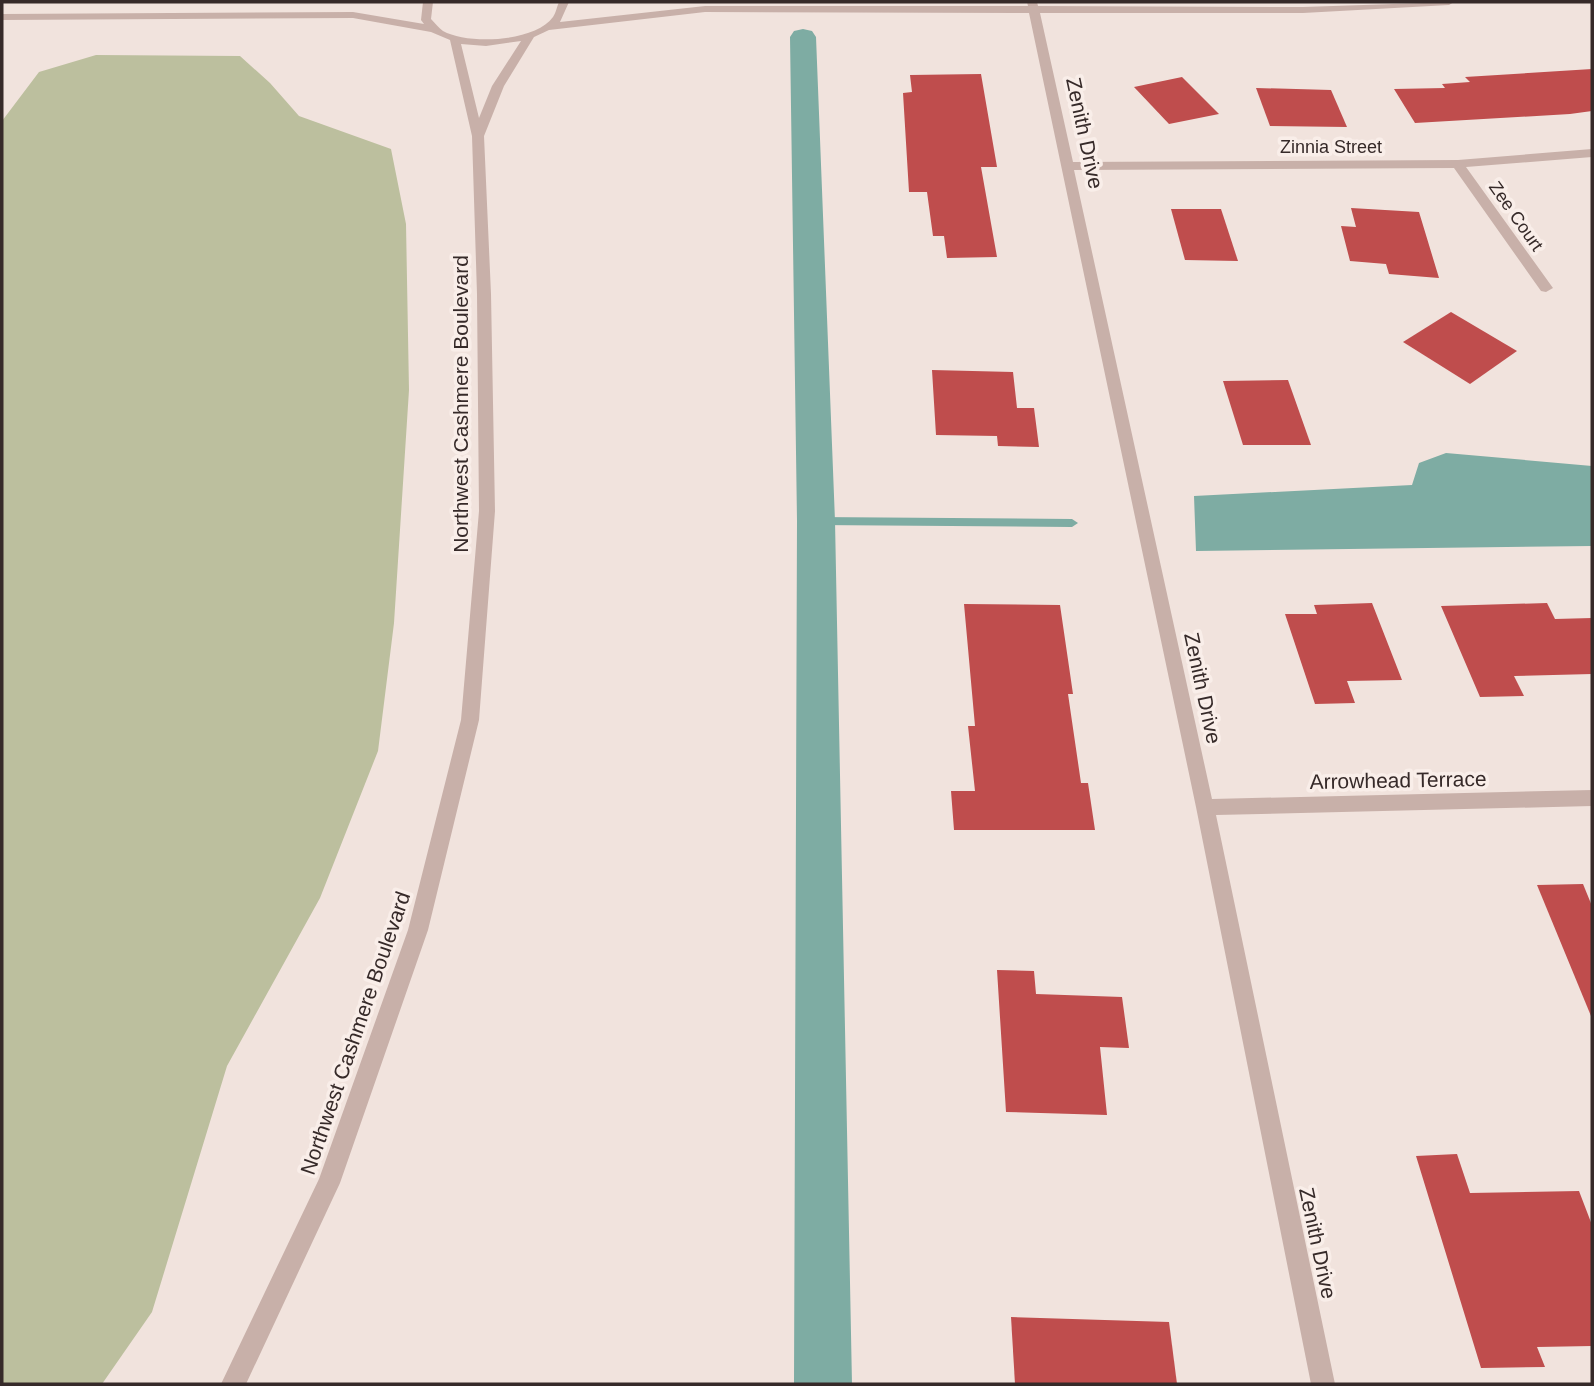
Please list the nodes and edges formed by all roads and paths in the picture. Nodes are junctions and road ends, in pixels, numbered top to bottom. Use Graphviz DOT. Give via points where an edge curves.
graph roads {
  1 [pos="190,2"];
  2 [pos="428,2"];
  3 [pos="564,2"];
  4 [pos="653,2"];
  5 [pos="1449,2"];
  6 [pos="1033,6"];
  7 [pos="705,9"];
  8 [pos="182,16"];
  9 [pos="2,17"];
  10 [pos="547,27"];
  11 [pos="432,29"];
  12 [pos="530,35"];
  13 [pos="455,40"];
  14 [pos="478,136"];
  15 [pos="1592,153"];
  16 [pos="1458,164"];
  17 [pos="1069,166"];
  18 [pos="1546,288"];
  19 [pos="1592,798"];
  20 [pos="1205,807"];
  21 [pos="233,1384"];
  22 [pos="1323,1384"];
  1 -- 8 [label="street"];
  2 -- 11 [label="street" via="425,20"];
  3 -- 10 [label="street" via="559,17"];
  4 -- 7 [label="street"];
  5 -- 6 [label="street" via="1303,10"];
  6 -- 7 [label="street"];
  6 -- 17 [label="street, Zenith Drive"];
  7 -- 10 [label="street"];
  8 -- 9 [label="street"];
  8 -- 11 [label="street" via="353,15"];
  10 -- 12 [label="street"];
  11 -- 13 [label="street"];
  12 -- 13 [label="street" via="509,41"];
  12 -- 14 [label="street, Northwest Cashmere Boulevard" via="498,86"];
  13 -- 14 [label="street, Northwest Cashmere Boulevard"];
  14 -- 21 [label="street, Northwest Cashmere Boulevard" via="487,511 470,720 418,930 329,1183"];
  15 -- 16 [label="street, Zinnia Street"];
  16 -- 17 [label="street, Zinnia Street"];
  16 -- 18 [label="street, Zee Court"];
  17 -- 20 [label="street, Zenith Drive"];
  19 -- 20 [label="street, Arrowhead Terrace"];
  20 -- 22 [label="street, Zenith Drive"];
}
